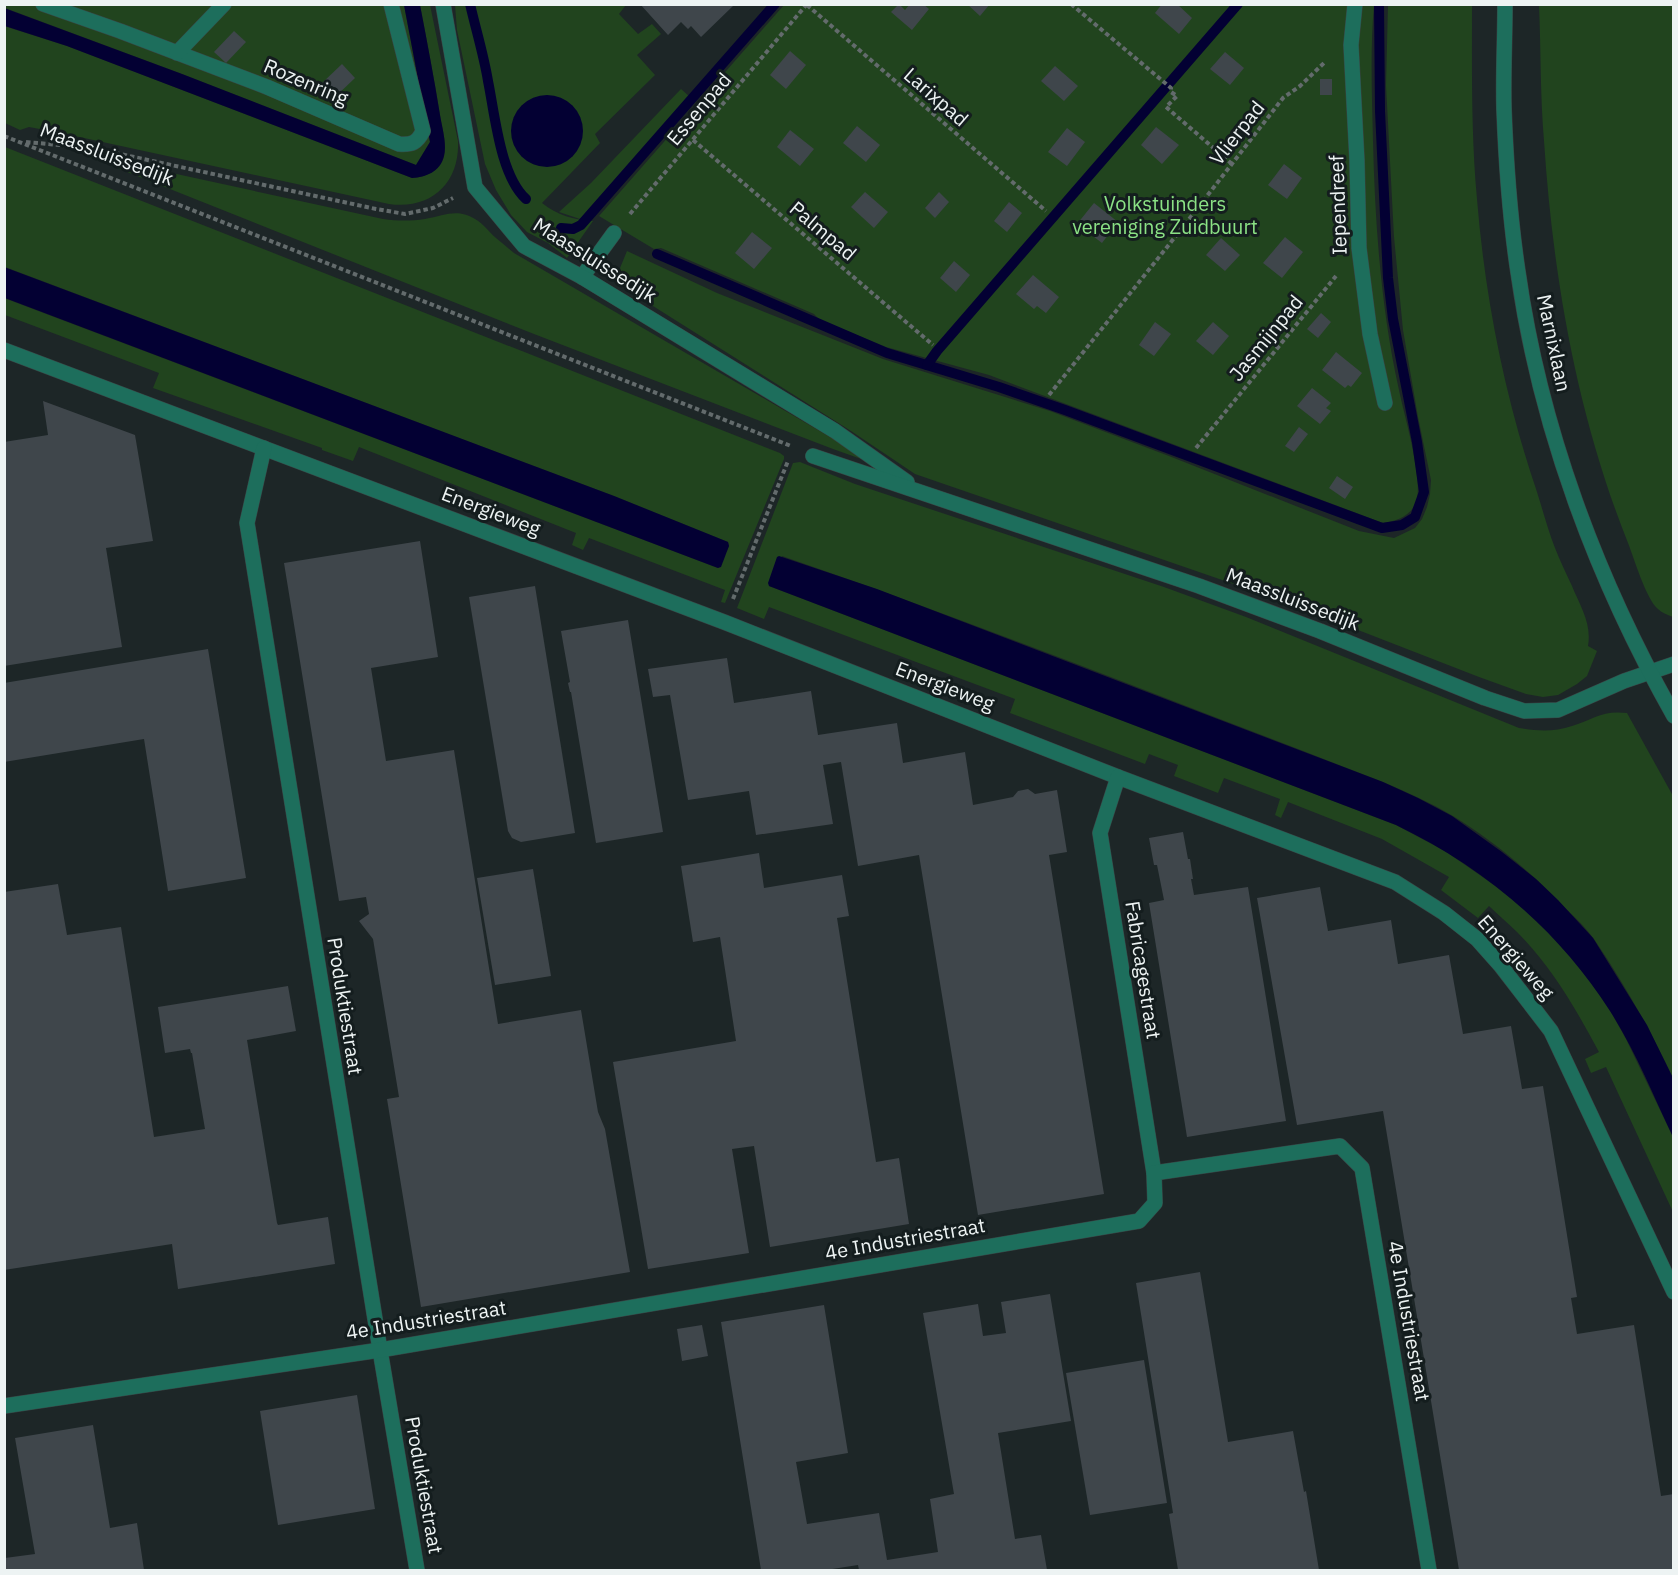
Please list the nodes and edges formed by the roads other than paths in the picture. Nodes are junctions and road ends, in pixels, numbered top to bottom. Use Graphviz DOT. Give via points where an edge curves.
graph roads {
  1 [pos="43,4"];
  2 [pos="224,4"];
  3 [pos="391,4"];
  4 [pos="443,4"];
  5 [pos="1355,4"];
  6 [pos="1505,4"];
  7 [pos="177,53"];
  8 [pos="614,233"];
  9 [pos="582,277"];
  10 [pos="4,350"];
  11 [pos="1385,403"];
  12 [pos="264,448"];
  13 [pos="813,456"];
  14 [pos="919,491"];
  15 [pos="1674,664"];
  16 [pos="1648,672"];
  17 [pos="1674,716"];
  18 [pos="1118,777"];
  19 [pos="1154,1173"];
  20 [pos="1674,1292"];
  21 [pos="380,1350"];
  22 [pos="4,1406"];
  23 [pos="417,1570"];
  24 [pos="1429,1570"];
  1 -- 7 [label="street, Rozenring"];
  2 -- 7 [label="street"];
  3 -- 7 [label="street, Rozenring" via="423,131 411,145 399,144"];
  4 -- 9 [label="street, Maassluissedijk" via="475,187 524,246"];
  5 -- 11 [label="street, Iependreef" via="1351,45 1359,248 1370,334"];
  6 -- 16 [label="street, Marnixlaan" via="1504,107 1509,190 1518,273 1534,357 1580,516"];
  8 -- 9 [label="street"];
  9 -- 14 [label="street, Maassluissedijk" via="835,431"];
  10 -- 12 [label="street, Energieweg"];
  12 -- 18 [label="street, Energieweg"];
  12 -- 21 [label="street, Produktiestraat" via="247,523"];
  13 -- 14 [label="street, Maassluissedijk"];
  14 -- 16 [label="street, Maassluissedijk" via="1199,586 1524,711 1558,710"];
  15 -- 16 [label="street, Maassluissedijk"];
  16 -- 17 [label="street"];
  18 -- 19 [label="street, Fabricagestraat" via="1100,833"];
  18 -- 20 [label="street, Energieweg" via="1395,882 1477,939 1551,1031"];
  19 -- 21 [label="street, 4e Industriestraat" via="1155,1203 1139,1221"];
  19 -- 24 [label="street, 4e Industriestraat" via="1340,1146 1362,1168"];
  21 -- 22 [label="street, 4e Industriestraat"];
  21 -- 23 [label="street, Produktiestraat"];
}
